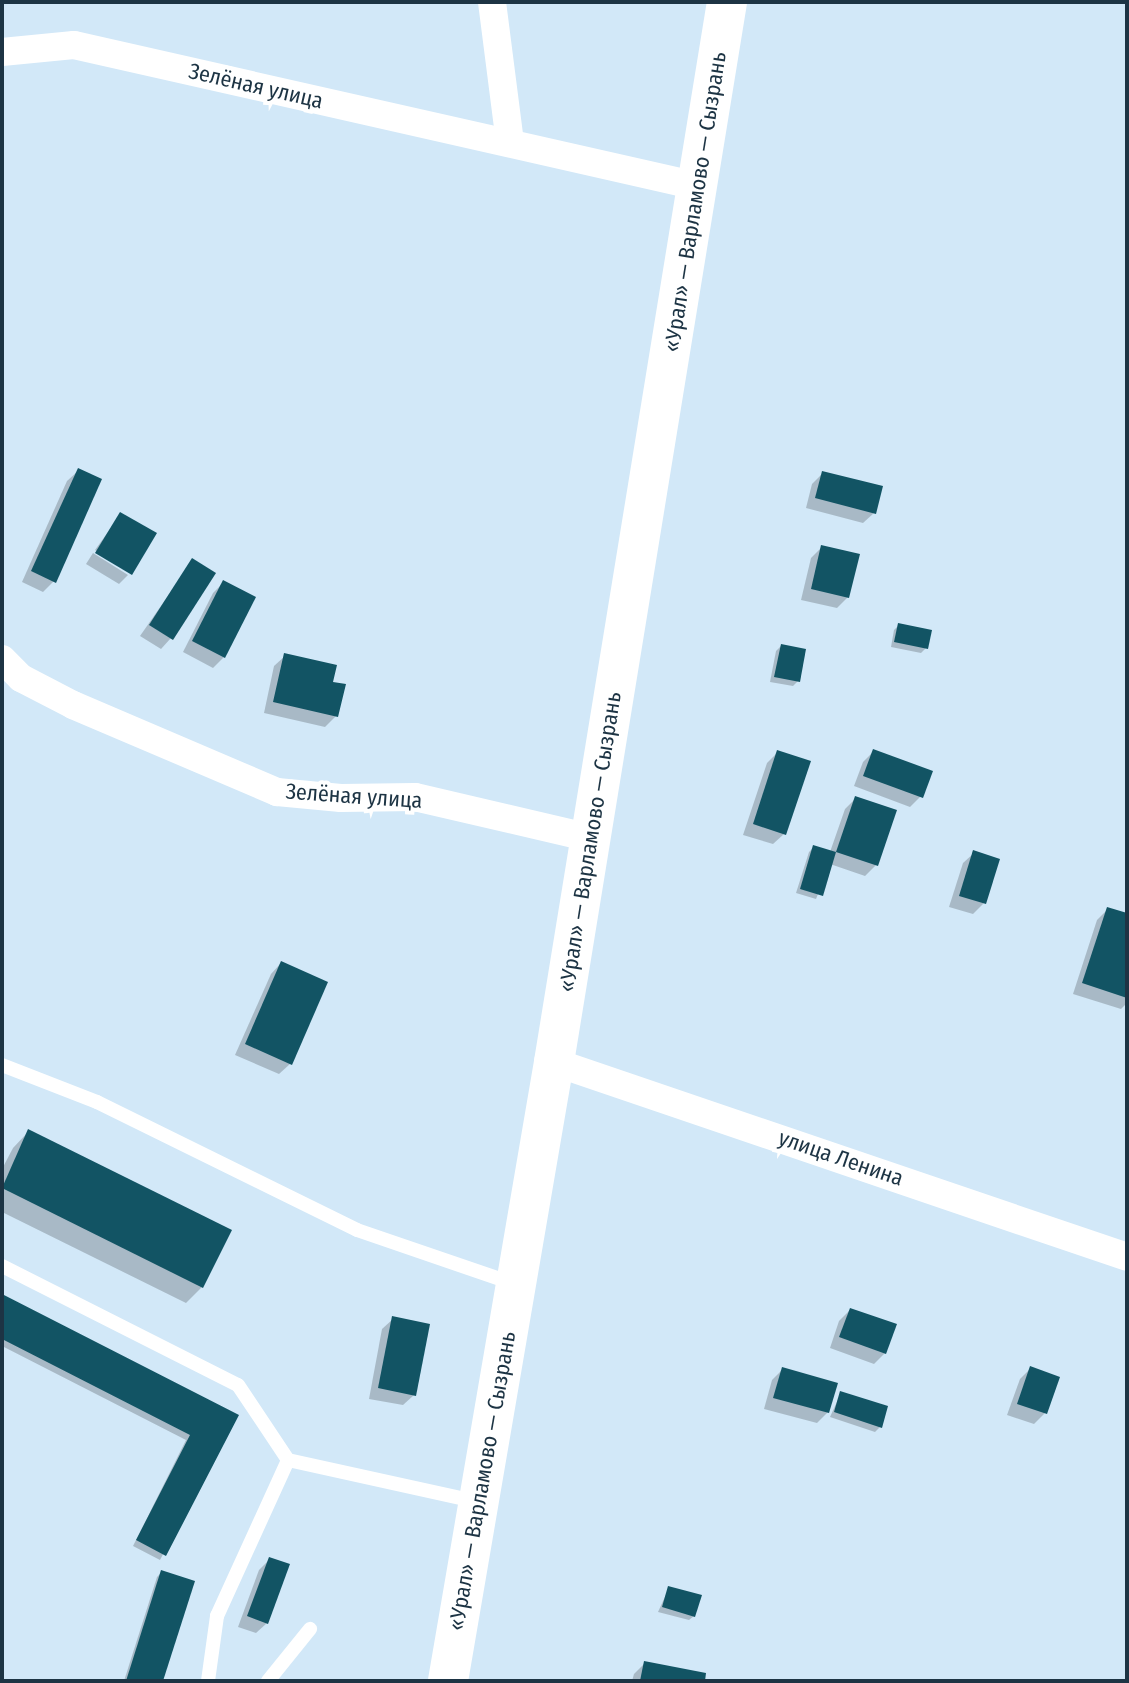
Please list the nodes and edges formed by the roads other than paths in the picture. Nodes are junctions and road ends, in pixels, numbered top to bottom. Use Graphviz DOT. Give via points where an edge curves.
graph roads {
  1 [pos="492,2"];
  2 [pos="727,2"];
  3 [pos="2,52"];
  4 [pos="510,143"];
  5 [pos="697,186"];
  6 [pos="2,659"];
  7 [pos="591,838"];
  8 [pos="554,1062"];
  9 [pos="2,1065"];
  10 [pos="1127,1257"];
  11 [pos="2,1266"];
  12 [pos="516,1284"];
  13 [pos="288,1460"];
  14 [pos="479,1502"];
  15 [pos="310,1629"];
  16 [pos="208,1681"];
  17 [pos="268,1681"];
  18 [pos="448,1681"];
  1 -- 4 [label="street"];
  2 -- 5 [label="main road, «Урал» — Варламово — Сызрань"];
  3 -- 4 [label="street, Зелёная улица" via="74,45"];
  4 -- 5 [label="street, Зелёная улица"];
  5 -- 7 [label="main road, «Урал» — Варламово — Сызрань"];
  6 -- 7 [label="street, Зелёная улица" via="21,678 73,705 277,792 415,797"];
  7 -- 8 [label="main road, «Урал» — Варламово — Сызрань"];
  8 -- 10 [label="street, улица Ленина"];
  8 -- 12 [label="main road, «Урал» — Варламово — Сызрань"];
  9 -- 12 [label="lane" via="97,1102 357,1230"];
  11 -- 13 [label="lane" via="238,1385"];
  12 -- 14 [label="main road, «Урал» — Варламово — Сызрань"];
  13 -- 14 [label="lane"];
  13 -- 16 [label="lane" via="217,1616"];
  14 -- 18 [label="main road, «Урал» — Варламово — Сызрань"];
  15 -- 17 [label="lane"];
}
